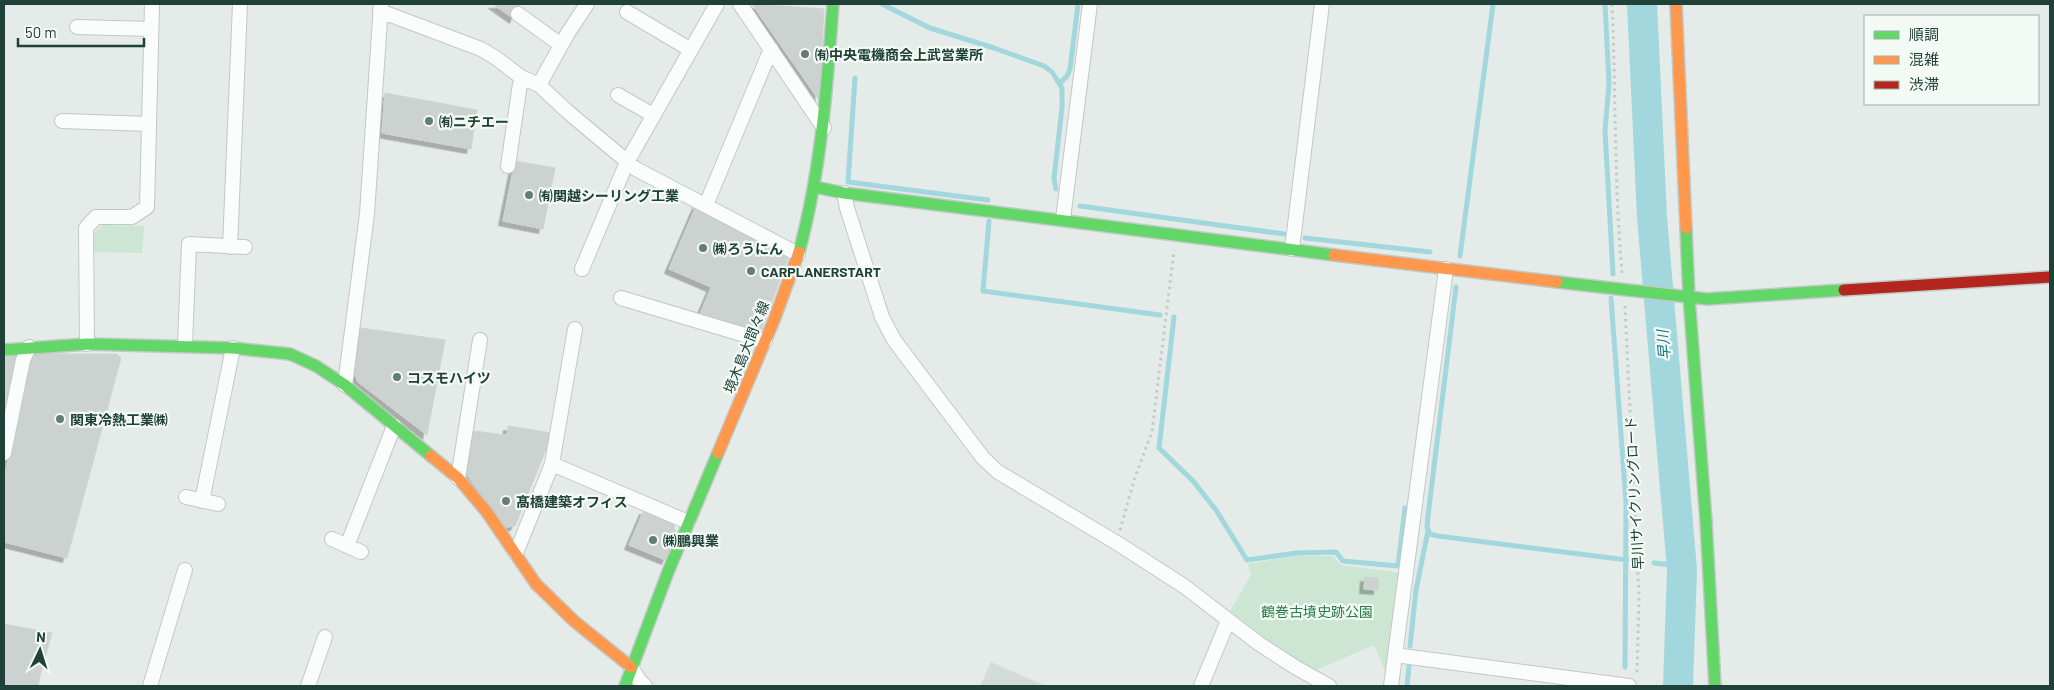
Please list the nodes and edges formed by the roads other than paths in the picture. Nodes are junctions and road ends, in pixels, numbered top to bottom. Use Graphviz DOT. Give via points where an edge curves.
graph roads {
  1 [pos="152,4"];
  2 [pos="240,4"];
  3 [pos="587,4"];
  4 [pos="717,4"];
  5 [pos="740,4"];
  6 [pos="833,4"];
  7 [pos="1090,4"];
  8 [pos="1322,4"];
  9 [pos="1676,4"];
  10 [pos="381,8"];
  11 [pos="626,12"];
  12 [pos="518,14"];
  13 [pos="77,27"];
  14 [pos="151,29"];
  15 [pos="561,45"];
  16 [pos="771,49"];
  17 [pos="691,50"];
  18 [pos="522,77"];
  19 [pos="540,85"];
  20 [pos="618,95"];
  21 [pos="654,115"];
  22 [pos="62,121"];
  23 [pos="149,124"];
  24 [pos="824,128"];
  25 [pos="626,162"];
  26 [pos="508,166"];
  27 [pos="815,187"];
  28 [pos="844,193"];
  29 [pos="706,205"];
  30 [pos="1063,219"];
  31 [pos="230,247"];
  32 [pos="245,247"];
  33 [pos="1292,249"];
  34 [pos="798,254"];
  35 [pos="582,269"];
  36 [pos="1446,269"];
  37 [pos="2050,277"];
  38 [pos="1685,296"];
  39 [pos="621,298"];
  40 [pos="576,329"];
  41 [pos="480,340"];
  42 [pos="765,341"];
  43 [pos="87,344"];
  44 [pos="185,345"];
  45 [pos="29,347"];
  46 [pos="233,348"];
  47 [pos="4,350"];
  48 [pos="345,385"];
  49 [pos="394,426"];
  50 [pos="4,453"];
  51 [pos="552,464"];
  52 [pos="458,478"];
  53 [pos="186,497"];
  54 [pos="202,501"];
  55 [pos="218,504"];
  56 [pos="688,522"];
  57 [pos="332,539"];
  58 [pos="347,546"];
  59 [pos="361,552"];
  60 [pos="516,553"];
  61 [pos="185,570"];
  62 [pos="1228,621"];
  63 [pos="325,637"];
  64 [pos="1396,655"];
  65 [pos="631,667"];
  66 [pos="1633,681"];
  67 [pos="150,686"];
  68 [pos="308,686"];
  69 [pos="625,686"];
  70 [pos="644,686"];
  71 [pos="1201,686"];
  72 [pos="1329,686"];
  73 [pos="1392,686"];
  74 [pos="1715,686"];
  1 -- 14 [label="street"];
  2 -- 31 [label="street"];
  3 -- 15 [label="street"];
  4 -- 17 [label="street"];
  5 -- 16 [label="street"];
  6 -- 24 [label="street, 境木島大間々線"];
  7 -- 30 [label="street"];
  8 -- 33 [label="street"];
  9 -- 38 [label="street"];
  10 -- 18 [label="street" via="481,49"];
  10 -- 48 [label="street" via="367,214"];
  11 -- 17 [label="street"];
  12 -- 15 [label="street"];
  13 -- 14 [label="street"];
  14 -- 23 [label="street"];
  15 -- 19 [label="street"];
  16 -- 24 [label="street"];
  16 -- 29 [label="street"];
  17 -- 21 [label="street"];
  18 -- 19 [label="street"];
  18 -- 26 [label="street"];
  19 -- 25 [label="street"];
  20 -- 21 [label="street"];
  21 -- 25 [label="street"];
  22 -- 23 [label="street"];
  23 -- 43 [label="street" via="147,207 132,217 96,217 86,228"];
  24 -- 27 [label="street, 境木島大間々線"];
  25 -- 29 [label="street"];
  25 -- 35 [label="street"];
  27 -- 28 [label="street"];
  27 -- 34 [label="street, 境木島大間々線"];
  28 -- 30 [label="street"];
  28 -- 62 [label="street" via="882,316 894,340 983,458 998,472 1184,586"];
  29 -- 34 [label="street"];
  30 -- 33 [label="street"];
  31 -- 32 [label="street"];
  31 -- 44 [label="street" via="189,244"];
  33 -- 36 [label="street"];
  34 -- 42 [label="street, 境木島大間々線"];
  36 -- 38 [label="street" via="1627,295"];
  36 -- 64 [label="street"];
  37 -- 38 [label="street" via="1707,299"];
  38 -- 74 [label="street" via="1706,521"];
  39 -- 42 [label="street"];
  40 -- 51 [label="street"];
  41 -- 52 [label="street"];
  42 -- 56 [label="street, 境木島大間々線"];
  43 -- 44 [label="street"];
  43 -- 45 [label="street"];
  44 -- 46 [label="street"];
  45 -- 47 [label="street"];
  45 -- 50 [label="street" via="23,360"];
  46 -- 48 [label="street" via="290,354"];
  46 -- 54 [label="street"];
  48 -- 49 [label="street"];
  49 -- 52 [label="street"];
  49 -- 58 [label="street"];
  51 -- 56 [label="street"];
  51 -- 60 [label="street"];
  52 -- 60 [label="street"];
  53 -- 54 [label="street"];
  54 -- 55 [label="street"];
  56 -- 65 [label="street, 境木島大間々線"];
  57 -- 58 [label="street"];
  58 -- 59 [label="street"];
  60 -- 65 [label="street" via="536,584"];
  61 -- 67 [label="street"];
  62 -- 71 [label="street"];
  62 -- 72 [label="street"];
  63 -- 68 [label="street"];
  64 -- 66 [label="street"];
  64 -- 73 [label="street"];
  65 -- 69 [label="street, 境木島大間々線"];
  65 -- 70 [label="street"];
}
